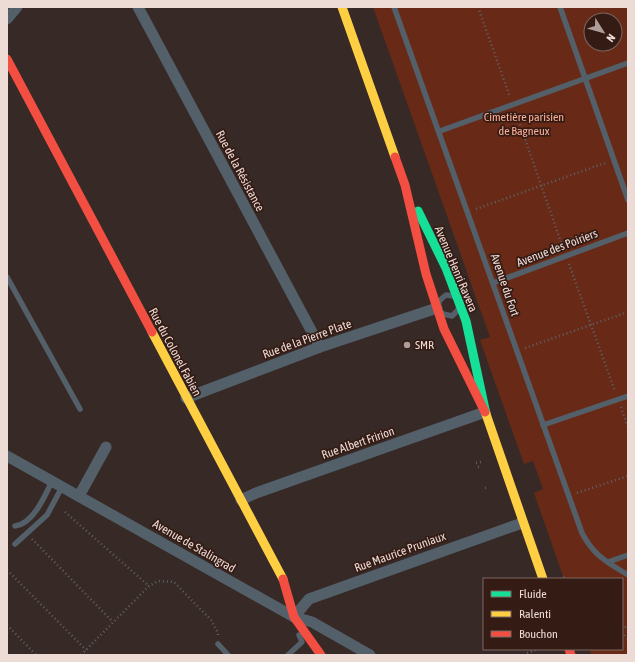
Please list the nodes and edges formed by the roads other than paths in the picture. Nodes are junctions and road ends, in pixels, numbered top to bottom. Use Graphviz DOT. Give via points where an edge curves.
graph roads {
  1 [pos="17,7"];
  2 [pos="138,7"];
  3 [pos="342,7"];
  4 [pos="394,7"];
  5 [pos="560,7"];
  6 [pos="7,19"];
  7 [pos="7,59"];
  8 [pos="628,62"];
  9 [pos="585,78"];
  10 [pos="440,131"];
  11 [pos="405,185"];
  12 [pos="628,200"];
  13 [pos="628,233"];
  14 [pos="7,277"];
  15 [pos="493,283"];
  16 [pos="460,302"];
  17 [pos="437,308"];
  18 [pos="320,347"];
  19 [pos="628,396"];
  20 [pos="186,398"];
  21 [pos="80,409"];
  22 [pos="485,412"];
  23 [pos="543,425"];
  24 [pos="106,447"];
  25 [pos="7,456"];
  26 [pos="52,481"];
  27 [pos="62,487"];
  28 [pos="79,496"];
  29 [pos="241,500"];
  30 [pos="522,523"];
  31 [pos="15,526"];
  32 [pos="15,544"];
  33 [pos="628,555"];
  34 [pos="608,562"];
  35 [pos="628,576"];
  36 [pos="543,578"];
  37 [pos="294,617"];
  38 [pos="218,644"];
  39 [pos="228,655"];
  40 [pos="288,655"];
  41 [pos="321,655"];
  42 [pos="370,655"];
  1 -- 6 [label="street"];
  2 -- 18 [label="street, Rue de la Résistance"];
  3 -- 11 [label="street, Avenue Henri Ravera"];
  4 -- 10 [label="lane, Avenue du Fort"];
  5 -- 9 [label="lane"];
  7 -- 20 [label="street, Rue du Colonel Fabien"];
  8 -- 9 [label="lane"];
  9 -- 10 [label="lane"];
  9 -- 12 [label="lane"];
  10 -- 15 [label="lane, Avenue du Fort"];
  11 -- 16 [label="street, Avenue Henri Ravera"];
  11 -- 17 [label="street, Avenue Henri Ravera" via="426,274"];
  13 -- 15 [label="lane, Avenue des Poiriers"];
  14 -- 21 [label="lane"];
  15 -- 23 [label="lane, Avenue du Fort"];
  16 -- 17 [label="lane" via="454,296 446,295 440,300"];
  16 -- 17 [label="lane" via="458,310 452,316 443,314"];
  16 -- 22 [label="street, Avenue Henri Ravera"];
  17 -- 18 [label="street, Rue de la Pierre Plate"];
  17 -- 22 [label="street, Avenue Henri Ravera"];
  18 -- 20 [label="street, Rue de la Pierre Plate"];
  19 -- 23 [label="lane"];
  20 -- 29 [label="street, Rue du Colonel Fabien"];
  22 -- 29 [label="street, Rue Albert Fririon"];
  22 -- 30 [label="street, Avenue Henri Ravera"];
  23 -- 34 [label="lane, Avenue du Fort" via="588,546"];
  24 -- 28 [label="street"];
  25 -- 26 [label="street, Avenue de Stalingrad"];
  26 -- 27 [label="street, Avenue de Stalingrad"];
  26 -- 31 [label="lane" via="37,510 21,525"];
  27 -- 28 [label="street, Avenue de Stalingrad"];
  27 -- 32 [label="lane" via="47,515"];
  28 -- 37 [label="street, Avenue de Stalingrad"];
  29 -- 37 [label="street, Rue du Colonel Fabien" via="285,583"];
  30 -- 36 [label="street, Avenue Henri Ravera"];
  30 -- 37 [label="street, Rue Maurice Pruniaux" via="309,599"];
  33 -- 34 [label="lane"];
  34 -- 35 [label="lane, Avenue du Fort"];
  37 -- 40 [label="lane" via="302,642"];
  37 -- 41 [label="street, Rue du Colonel Fabien"];
  37 -- 42 [label="street, Avenue de Stalingrad" via="312,622"];
  38 -- 39 [label="lane"];
}
